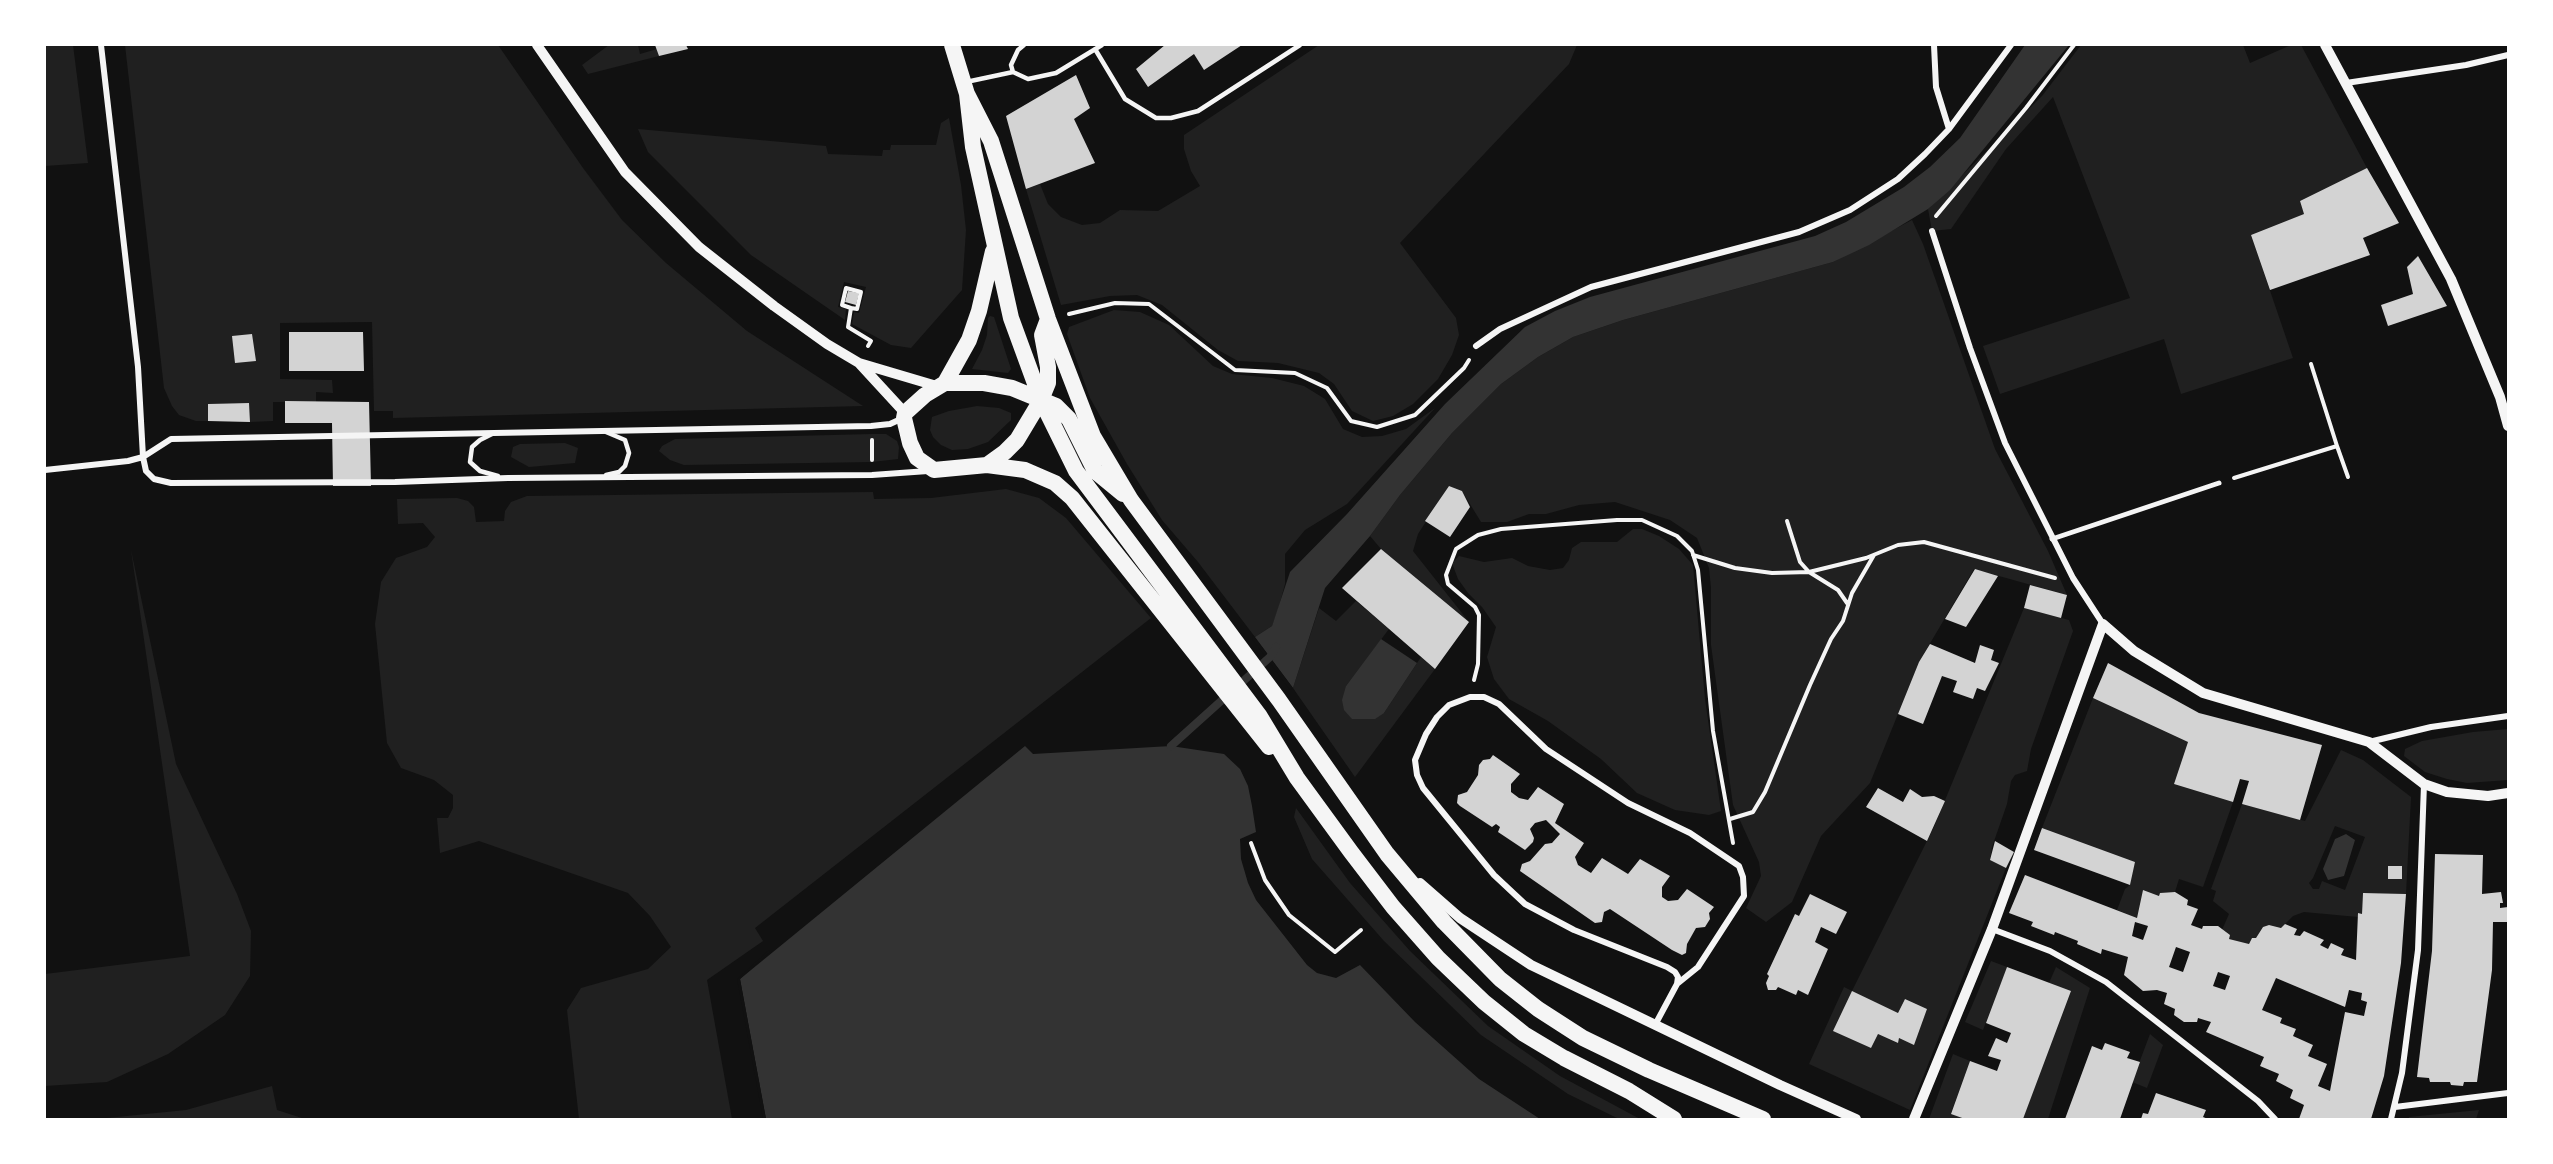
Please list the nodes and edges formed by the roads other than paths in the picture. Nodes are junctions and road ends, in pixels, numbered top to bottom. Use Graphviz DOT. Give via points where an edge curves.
graph roads {
  1 [pos="101,45"];
  2 [pos="537,45"];
  3 [pos="952,45"];
  4 [pos="1024,45"];
  5 [pos="1102,45"];
  6 [pos="1300,45"];
  7 [pos="1934,45"];
  8 [pos="2011,45"];
  9 [pos="2325,45"];
  10 [pos="1095,49"];
  11 [pos="2508,55"];
  12 [pos="1013,72"];
  13 [pos="2346,83"];
  14 [pos="965,88"];
  15 [pos="1948,129"];
  16 [pos="1932,231"];
  17 [pos="994,247"];
  18 [pos="1048,319"];
  19 [pos="1476,346"];
  20 [pos="859,363"];
  21 [pos="942,385"];
  22 [pos="1041,400"];
  23 [pos="905,416"];
  24 [pos="2508,426"];
  25 [pos="598,430"];
  26 [pos="497,432"];
  27 [pos="143,456"];
  28 [pos="987,465"];
  29 [pos="45,470"];
  30 [pos="934,471"];
  31 [pos="508,478"];
  32 [pos="589,479"];
  33 [pos="2219,483"];
  34 [pos="1131,500"];
  35 [pos="2052,539"];
  36 [pos="1156,593"];
  37 [pos="2103,624"];
  38 [pos="2508,717"];
  39 [pos="2369,742"];
  40 [pos="2424,784"];
  41 [pos="2508,793"];
  42 [pos="1387,854"];
  43 [pos="1992,929"];
  44 [pos="1677,984"];
  45 [pos="1655,1025"];
  46 [pos="2508,1093"];
  47 [pos="2395,1107"];
  48 [pos="1856,1118"];
  49 [pos="1674,1119"];
  50 [pos="1763,1119"];
  51 [pos="1914,1119"];
  52 [pos="2275,1119"];
  53 [pos="2391,1119"];
  1 -- 27 [label="street" via="138,367"];
  2 -- 20 [label="street" via="625,172 699,247 774,306"];
  3 -- 14 [label="highway"];
  4 -- 12 [label="lane" via="1014,57"];
  5 -- 10 [label="lane"];
  6 -- 10 [label="lane" via="1198,111 1171,118 1156,118 1125,99"];
  7 -- 15 [label="street" via="1936,87"];
  8 -- 15 [label="street"];
  9 -- 13 [label="street"];
  10 -- 12 [label="lane" via="1045,77 1028,79"];
  11 -- 13 [label="street"];
  12 -- 14 [label="lane"];
  13 -- 24 [label="street" via="2451,279"];
  14 -- 17 [label="highway"];
  14 -- 18 [label="highway" via="991,141"];
  15 -- 19 [label="street" via="1898,179 1850,210 1799,232 1591,287 1500,329"];
  16 -- 35 [label="street" via="2004,443"];
  17 -- 21 [label="highway" via="969,340"];
  17 -- 22 [label="highway" via="1011,318"];
  18 -- 22 [label="highway" via="1042,335 1048,383"];
  18 -- 34 [label="highway" via="1093,436"];
  20 -- 21 [label="street"];
  20 -- 23 [label="street"];
  21 -- 22 [label="highway" via="997,384"];
  21 -- 23 [label="highway" via="925,395"];
  22 -- 28 [label="highway" via="1017,440"];
  22 -- 34 [label="highway" via="1056,406 1069,419 1095,471"];
  22 -- 36 [label="highway" via="1076,471"];
  23 -- 25 [label="street" via="890,424 871,426"];
  23 -- 30 [label="highway" via="917,458"];
  25 -- 26 [label="street"];
  25 -- 32 [label="lane" via="625,440 628,460 619,472"];
  26 -- 27 [label="street" via="171,439"];
  26 -- 31 [label="lane" via="472,447 470,462 480,471"];
  27 -- 29 [label="street"];
  27 -- 31 [label="street" via="146,471 154,479 171,483"];
  28 -- 30 [label="highway"];
  28 -- 36 [label="highway" via="1024,470 1054,483"];
  30 -- 32 [label="street" via="872,476"];
  31 -- 32 [label="street"];
  33 -- 35 [label="street"];
  34 -- 42 [label="highway"];
  35 -- 37 [label="street"];
  36 -- 49 [label="highway" via="1394,907 1438,958 1524,1034"];
  37 -- 39 [label="street" via="2134,651 2203,693"];
  37 -- 43 [label="street"];
  38 -- 39 [label="street" via="2431,727"];
  39 -- 40 [label="street"];
  40 -- 41 [label="street" via="2447,792 2488,796"];
  40 -- 47 [label="street" via="2418,950"];
  42 -- 45 [label="street" via="1460,918 1531,965"];
  42 -- 50 [label="highway" via="1444,922 1500,979 1538,1008 1583,1038"];
  43 -- 51 [label="street"];
  43 -- 52 [label="street" via="2050,951 2106,982 2258,1101"];
  44 -- 44 [label="street" via="1678,977 1667,967 1574,930 1525,904 1494,875 1416,775 1415,760 1426,734 1449,705 1470,697 1484,697 1499,704 1546,749 1578,771 1628,803 1690,833 1739,866 1744,896 1698,968"];
  44 -- 45 [label="street"];
  45 -- 48 [label="street"];
  46 -- 47 [label="street"];
  47 -- 53 [label="street"];
}
